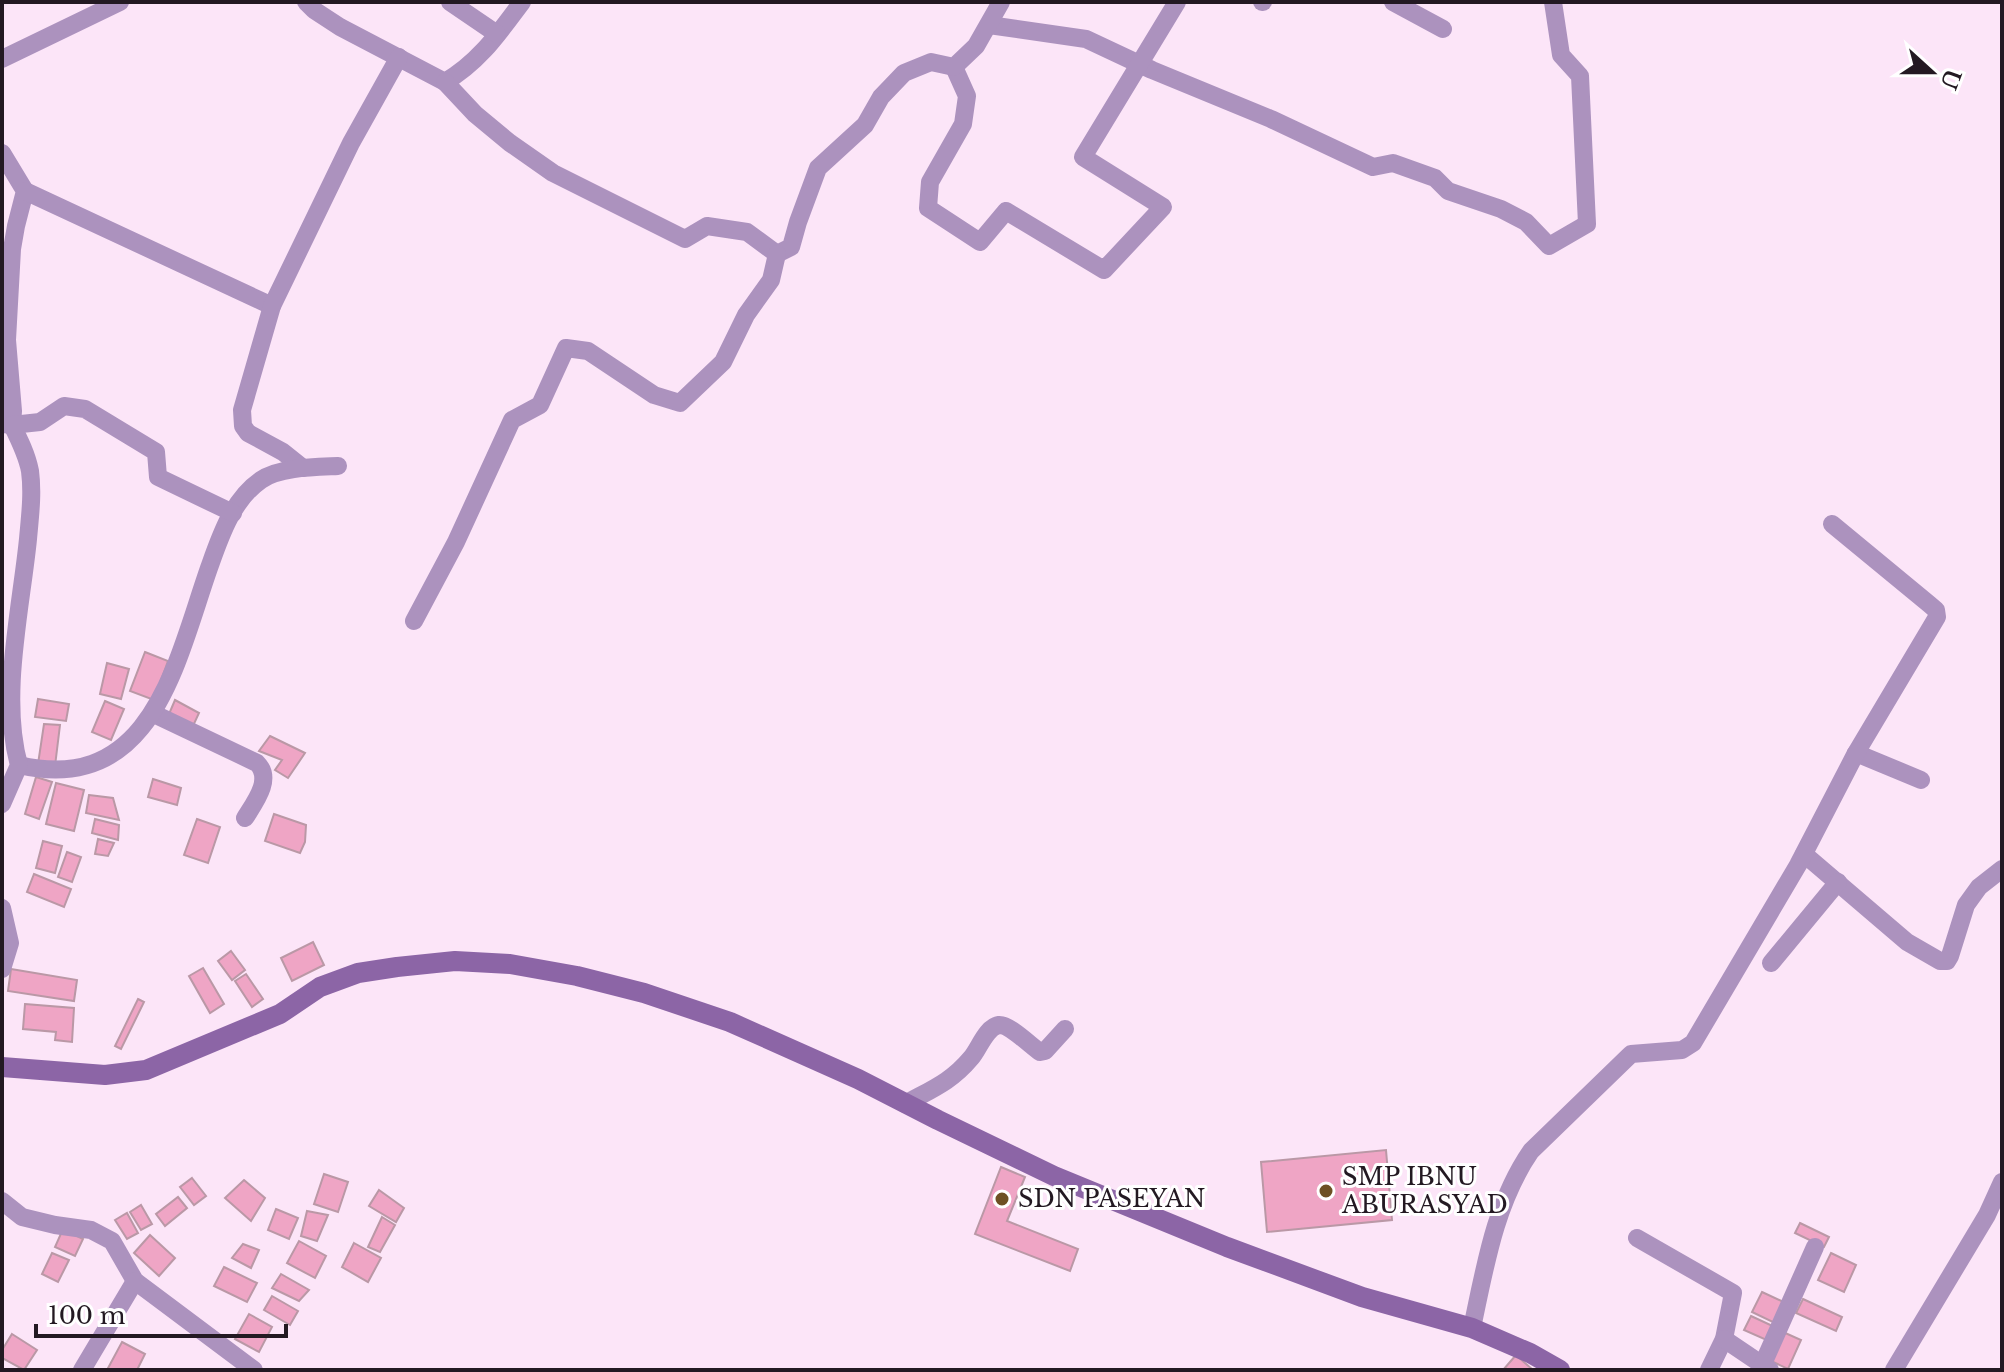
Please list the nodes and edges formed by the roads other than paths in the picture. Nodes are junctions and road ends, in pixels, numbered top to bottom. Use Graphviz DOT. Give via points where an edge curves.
graph roads {
  1 [pos="120,2"];
  2 [pos="306,2"];
  3 [pos="450,2"];
  4 [pos="522,2"];
  5 [pos="1001,2"];
  6 [pos="1177,2"];
  7 [pos="1393,2"];
  8 [pos="1553,2"];
  9 [pos="989,25"];
  10 [pos="1443,29"];
  11 [pos="497,34"];
  12 [pos="399,57"];
  13 [pos="2,59"];
  14 [pos="1140,65"];
  15 [pos="954,67"];
  16 [pos="445,82"];
  17 [pos="2,153"];
  18 [pos="25,191"];
  19 [pos="777,254"];
  20 [pos="272,306"];
  21 [pos="7,424"];
  22 [pos="338,466"];
  23 [pos="303,468"];
  24 [pos="233,513"];
  25 [pos="1832,524"];
  26 [pos="414,621"];
  27 [pos="152,713"];
  28 [pos="1856,753"];
  29 [pos="19,765"];
  30 [pos="1921,780"];
  31 [pos="2,804"];
  32 [pos="245,818"];
  33 [pos="1804,854"];
  34 [pos="2002,869"];
  35 [pos="1838,882"];
  36 [pos="2,908"];
  37 [pos="1771,963"];
  38 [pos="2,969"];
  39 [pos="1065,1029"];
  40 [pos="2,1067"];
  41 [pos="905,1104"];
  42 [pos="2002,1182"];
  43 [pos="2,1201"];
  44 [pos="1637,1238"];
  45 [pos="1815,1247"];
  46 [pos="135,1281"];
  47 [pos="1472,1328"];
  48 [pos="1724,1339"];
  49 [pos="1766,1368"];
  50 [pos="82,1370"];
  51 [pos="254,1370"];
  52 [pos="1560,1370"];
  53 [pos="1709,1370"];
  54 [pos="1894,1370"];
  1 -- 13 [label="street"];
  2 -- 12 [label="street" via="340,27"];
  3 -- 11 [label="street"];
  4 -- 11 [label="street"];
  5 -- 9 [label="street"];
  6 -- 14 [label="street"];
  7 -- 10 [label="street"];
  8 -- 14 [label="street" via="1561,55 1580,76 1587,224 1549,246 1526,222 1448,191 1435,178 1393,163 1373,167"];
  9 -- 14 [label="street" via="1086,39"];
  9 -- 15 [label="street"];
  11 -- 16 [label="street" via="465,70"];
  12 -- 16 [label="street"];
  12 -- 20 [label="street"];
  14 -- 15 [label="street" via="1083,157 1163,207 1104,270 1006,211 980,242 928,208 930,182 963,124 967,96"];
  15 -- 19 [label="street" via="931,62 904,73 881,97 865,125 818,168 791,247"];
  16 -- 19 [label="street" via="475,114 553,173 685,239 707,226 747,232"];
  17 -- 18 [label="street"];
  18 -- 20 [label="street"];
  18 -- 21 [label="street" via="12,249 7,340 13,411"];
  19 -- 26 [label="street" via="771,280 723,362 680,403 654,395 588,351 566,348 540,405 512,420"];
  20 -- 23 [label="street" via="243,422 248,433"];
  21 -- 24 [label="street" via="40,422 64,406 85,409 156,452 158,477"];
  21 -- 29 [label="street" via="29,467 32,495 13,654 13,744"];
  22 -- 23 [label="street"];
  23 -- 24 [label="street" via="263,478"];
  24 -- 27 [label="street"];
  25 -- 28 [label="street" via="1937,613"];
  27 -- 29 [label="street" via="132,738 98,763 54,770"];
  27 -- 32 [label="street" via="263,768 265,777"];
  28 -- 30 [label="street"];
  28 -- 33 [label="street"];
  29 -- 31 [label="street"];
  33 -- 35 [label="street"];
  33 -- 47 [label="street" via="1693,1043 1682,1050 1631,1054 1531,1151 1507,1193"];
  34 -- 35 [label="street" via="1966,905 1947,961 1907,942"];
  35 -- 37 [label="street"];
  36 -- 38 [label="street" via="10,943"];
  39 -- 41 [label="street" via="1040,1052 998,1025 951,1079"];
  40 -- 41 [label="street" via="105,1075 146,1070 280,1014 320,987 358,973 455,961 510,964 644,993 781,1043"];
  41 -- 47 [label="street" via="1054,1176 1227,1247 1362,1297"];
  42 -- 54 [label="street"];
  43 -- 46 [label="street" via="22,1217 91,1230 112,1241"];
  44 -- 48 [label="street" via="1733,1293"];
  45 -- 49 [label="street"];
  46 -- 50 [label="street"];
  46 -- 51 [label="street"];
  47 -- 52 [label="street"];
  48 -- 49 [label="street"];
  48 -- 53 [label="street"];
}
